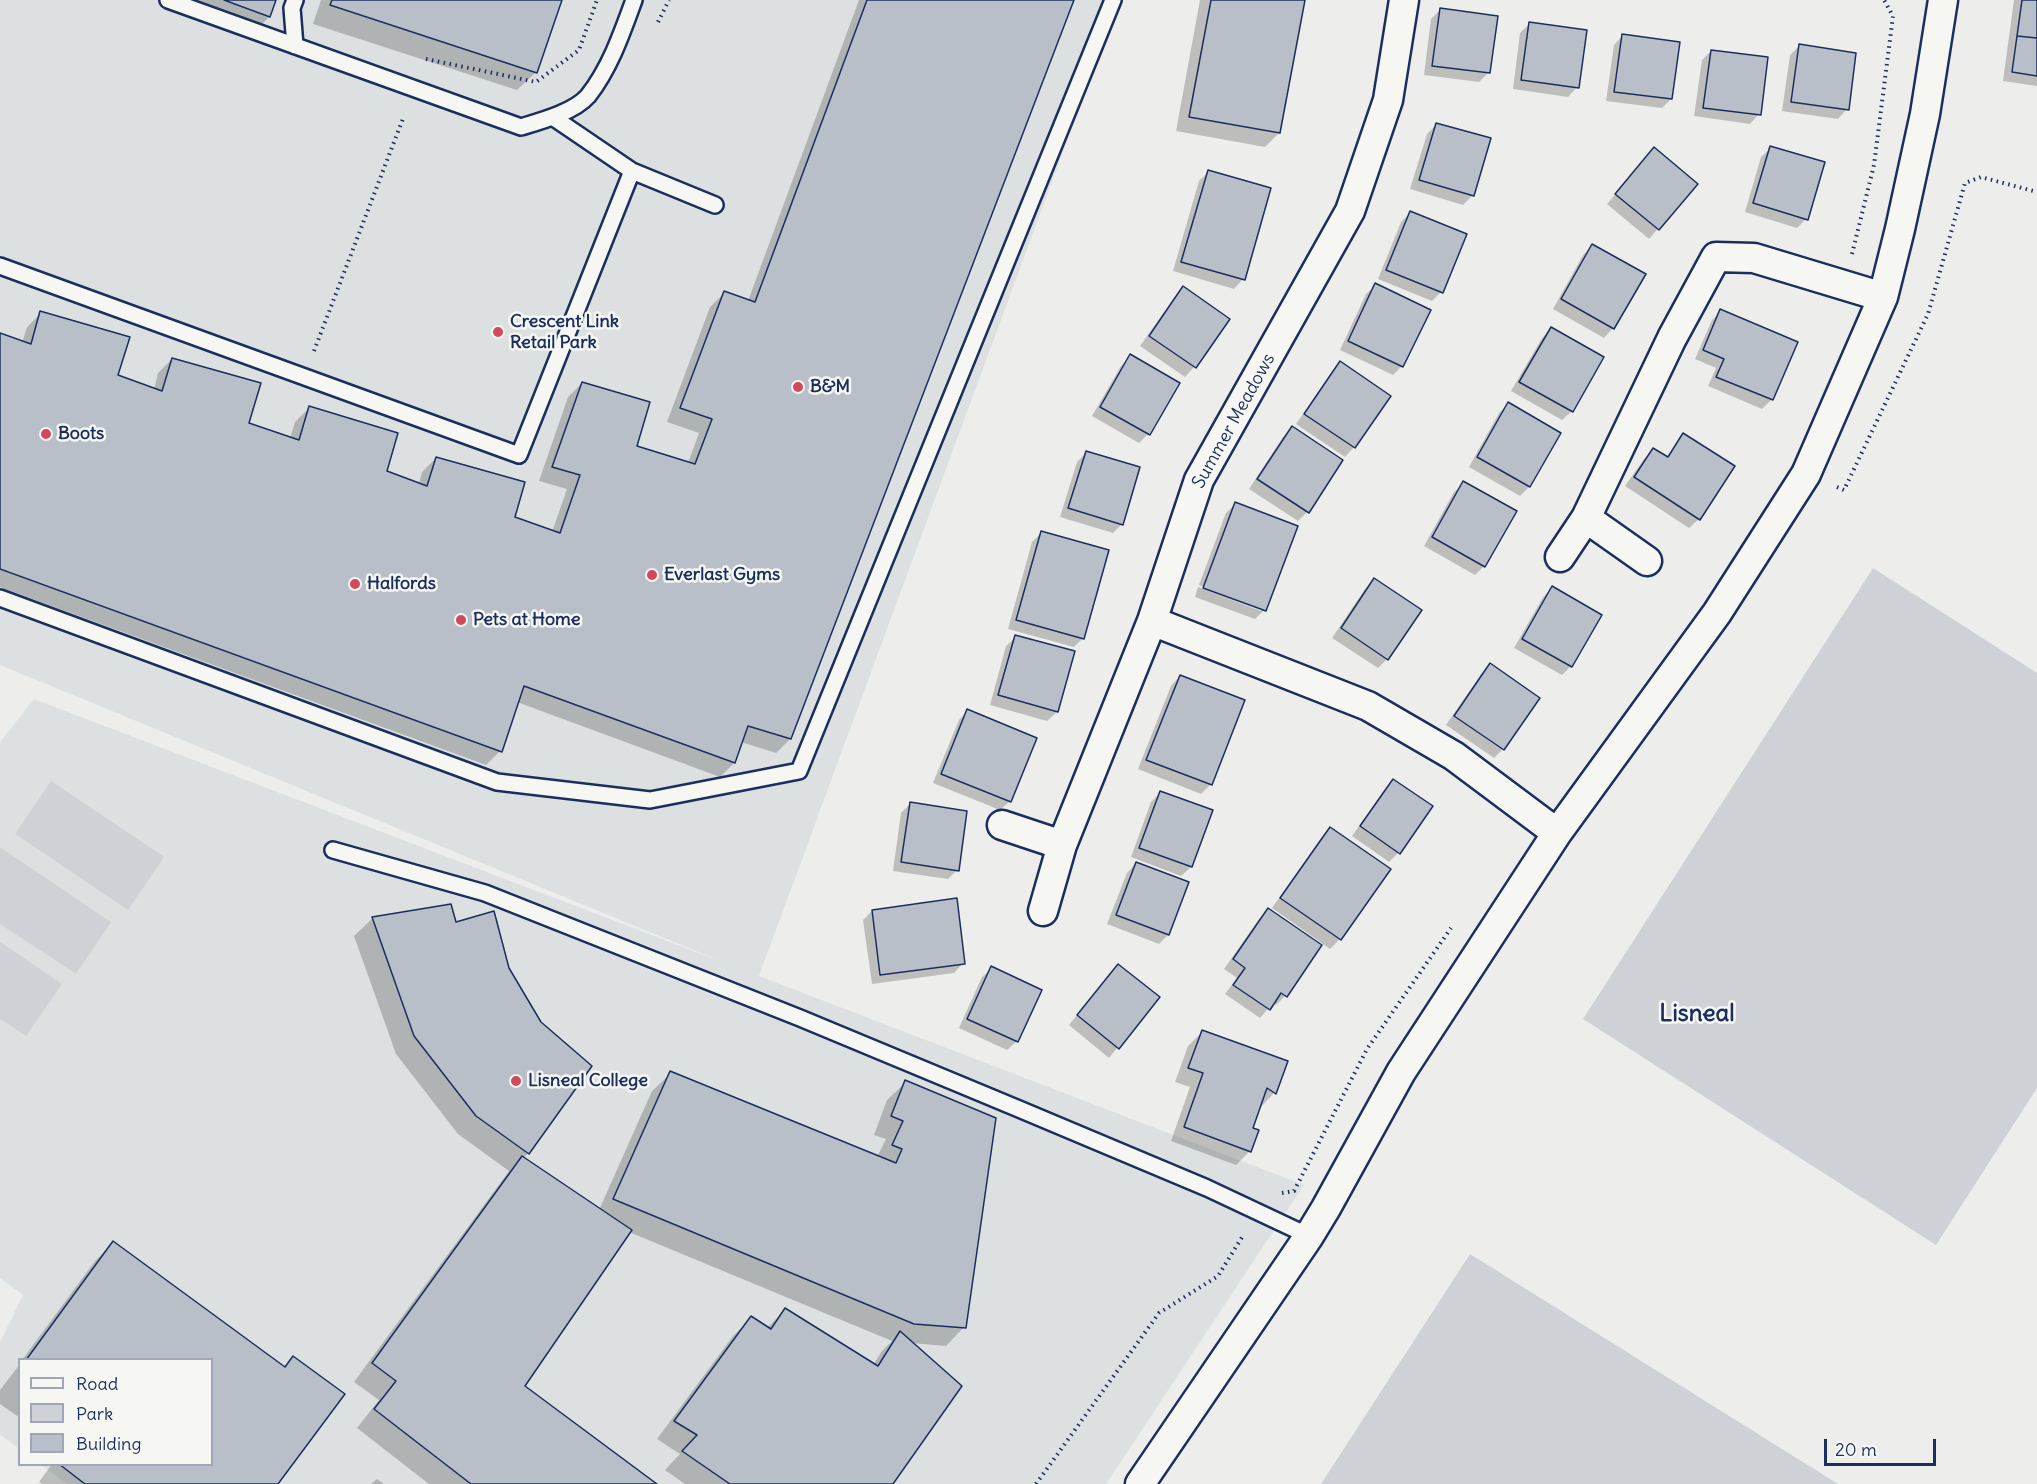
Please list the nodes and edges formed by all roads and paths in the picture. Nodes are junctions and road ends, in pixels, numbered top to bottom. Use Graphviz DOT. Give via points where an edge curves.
graph roads {
  1 [pos="168,0"];
  2 [pos="295,0"];
  3 [pos="597,0"];
  4 [pos="634,0"];
  5 [pos="669,0"];
  6 [pos="1113,0"];
  7 [pos="1404,0"];
  8 [pos="1943,0"];
  9 [pos="654,30"];
  10 [pos="296,46"];
  11 [pos="426,59"];
  12 [pos="404,116"];
  13 [pos="554,118"];
  14 [pos="632,171"];
  15 [pos="2037,192"];
  16 [pos="715,205"];
  17 [pos="0,266"];
  18 [pos="1883,297"];
  19 [pos="304,376"];
  20 [pos="1806,474"];
  21 [pos="1586,518"];
  22 [pos="1560,557"];
  23 [pos="1647,561"];
  24 [pos="0,598"];
  25 [pos="1152,621"];
  26 [pos="1002,825"];
  27 [pos="1557,833"];
  28 [pos="1062,845"];
  29 [pos="333,850"];
  30 [pos="1043,911"];
  31 [pos="1309,1236"];
  32 [pos="1140,1484"];
  1 -- 10 [label="lane"];
  2 -- 10 [label="lane" via="292,8"];
  3 -- 11 [label="path" via="579,50 536,82"];
  4 -- 13 [label="lane" via="615,51 587,97"];
  5 -- 9 [label="path"];
  6 -- 24 [label="lane" via="799,771 650,800 497,782"];
  7 -- 25 [label="street, Summer Meadows" via="1388,100 1350,212 1199,480"];
  8 -- 18 [label="street" via="1925,114"];
  10 -- 13 [label="lane" via="521,127"];
  12 -- 19 [label="path"];
  13 -- 14 [label="lane"];
  14 -- 16 [label="lane"];
  14 -- 19 [label="lane" via="519,455"];
  15 -- 20 [label="path" via="1981,177 1965,183 1928,314 1844,490"];
  17 -- 19 [label="lane"];
  18 -- 20 [label="street"];
  18 -- 21 [label="street" via="1754,258 1716,257 1672,338"];
  20 -- 27 [label="street" via="1717,614"];
  21 -- 22 [label="street"];
  21 -- 23 [label="street"];
  25 -- 27 [label="street" via="1368,706 1454,756"];
  25 -- 28 [label="street, Summer Meadows"];
  26 -- 28 [label="street"];
  27 -- 31 [label="street" via="1401,1072"];
  28 -- 30 [label="street, Summer Meadows"];
  29 -- 31 [label="lane" via="496,897 1019,1109 1207,1188"];
  31 -- 32 [label="street"];
}
